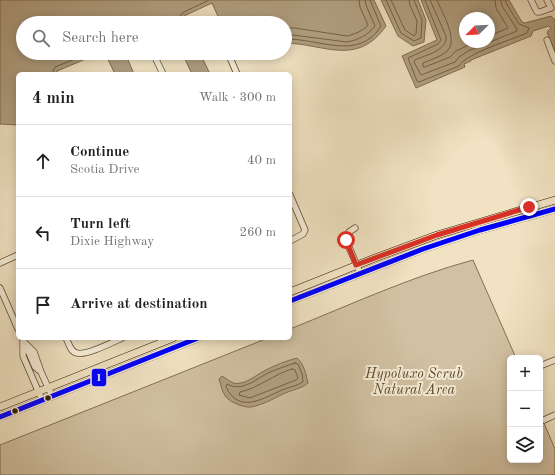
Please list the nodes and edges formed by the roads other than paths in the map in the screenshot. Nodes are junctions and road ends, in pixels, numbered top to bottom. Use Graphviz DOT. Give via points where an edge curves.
graph roads {
  1 [pos="531,0"];
  2 [pos="548,0"];
  3 [pos="553,9"];
  4 [pos="546,40"];
  5 [pos="156,60"];
  6 [pos="231,60"];
  7 [pos="555,60"];
  8 [pos="161,72"];
  9 [pos="236,72"];
  10 [pos="292,200"];
  11 [pos="555,200"];
  12 [pos="555,209"];
  13 [pos="460,227"];
  14 [pos="355,228"];
  15 [pos="463,236"];
  16 [pos="292,239"];
  17 [pos="16,256"];
  18 [pos="0,263"];
  19 [pos="356,265"];
  20 [pos="360,273"];
  21 [pos="0,288"];
  22 [pos="292,291"];
  23 [pos="292,300"];
  24 [pos="16,324"];
  25 [pos="23,340"];
  26 [pos="67,340"];
  27 [pos="117,340"];
  28 [pos="168,340"];
  29 [pos="193,340"];
  30 [pos="555,360"];
  31 [pos="32,362"];
  32 [pos="543,365"];
  33 [pos="49,388"];
  34 [pos="39,392"];
  35 [pos="52,396"];
  36 [pos="42,400"];
  37 [pos="0,407"];
  38 [pos="555,416"];
  39 [pos="0,417"];
  40 [pos="544,420"];
  1 -- 3 [label="street" via="537,12"];
  2 -- 3 [label="street"];
  4 -- 7 [label="street"];
  5 -- 8 [label="street"];
  6 -- 9 [label="street"];
  10 -- 16 [label="street" via="305,230 303,234"];
  11 -- 13 [label="main road"];
  12 -- 15 [label="main road"];
  13 -- 15 [label="main road"];
  13 -- 19 [label="main road"];
  14 -- 19 [label="street" via="349,232 346,240"];
  15 -- 20 [label="main road"];
  17 -- 18 [label="street"];
  19 -- 20 [label="street"];
  19 -- 22 [label="main road"];
  20 -- 23 [label="main road"];
  21 -- 24 [label="street"];
  25 -- 31 [label="street" via="34,352"];
  25 -- 31 [label="street" via="23,356"];
  26 -- 27 [label="street" via="76,354 83,354"];
  28 -- 33 [label="main road"];
  29 -- 35 [label="main road"];
  30 -- 32 [label="street"];
  31 -- 33 [label="street" via="41,372"];
  31 -- 34 [label="street"];
  33 -- 34 [label="main road"];
  33 -- 35 [label="street"];
  34 -- 36 [label="street"];
  34 -- 37 [label="main road"];
  35 -- 36 [label="main road"];
  36 -- 39 [label="main road"];
  38 -- 40 [label="street"];
}
